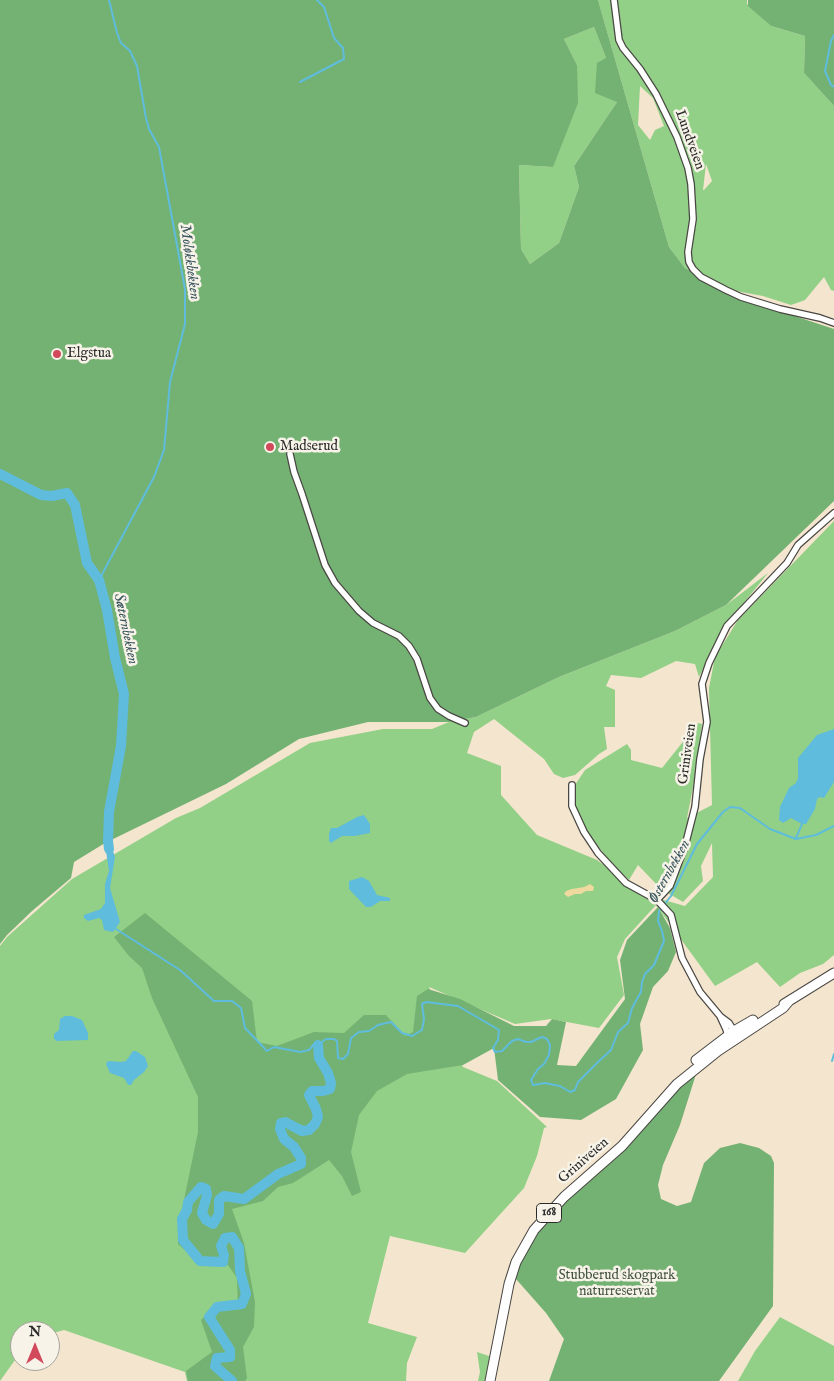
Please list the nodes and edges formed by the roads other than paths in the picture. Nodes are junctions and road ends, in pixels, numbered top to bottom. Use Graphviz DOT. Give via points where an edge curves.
graph roads {
  1 [pos="614,0"];
  2 [pos="834,323"];
  3 [pos="290,454"];
  4 [pos="834,512"];
  5 [pos="465,723"];
  6 [pos="572,785"];
  7 [pos="661,904"];
  8 [pos="834,973"];
  9 [pos="732,1035"];
  10 [pos="490,1381"];
  1 -- 2 [label="street, Lundveien" via="619,40 656,94 674,129 688,168 692,219 688,252 693,270 741,296"];
  3 -- 5 [label="street" via="322,557 335,583 373,623 399,636 409,646 417,659 430,698 438,709"];
  4 -- 7 [label="street, Griniveien" via="798,546 787,563 728,626 705,675 702,684 707,722 695,808 685,846"];
  6 -- 7 [label="street" via="572,806 598,853 626,883"];
  7 -- 9 [label="street" via="671,915 682,958 700,992 729,1023"];
  8 -- 9 [label="main road, Griniveien / 168"];
  9 -- 10 [label="main road, Griniveien / 168" via="677,1084 622,1146 554,1208 526,1242 509,1284"];
}
